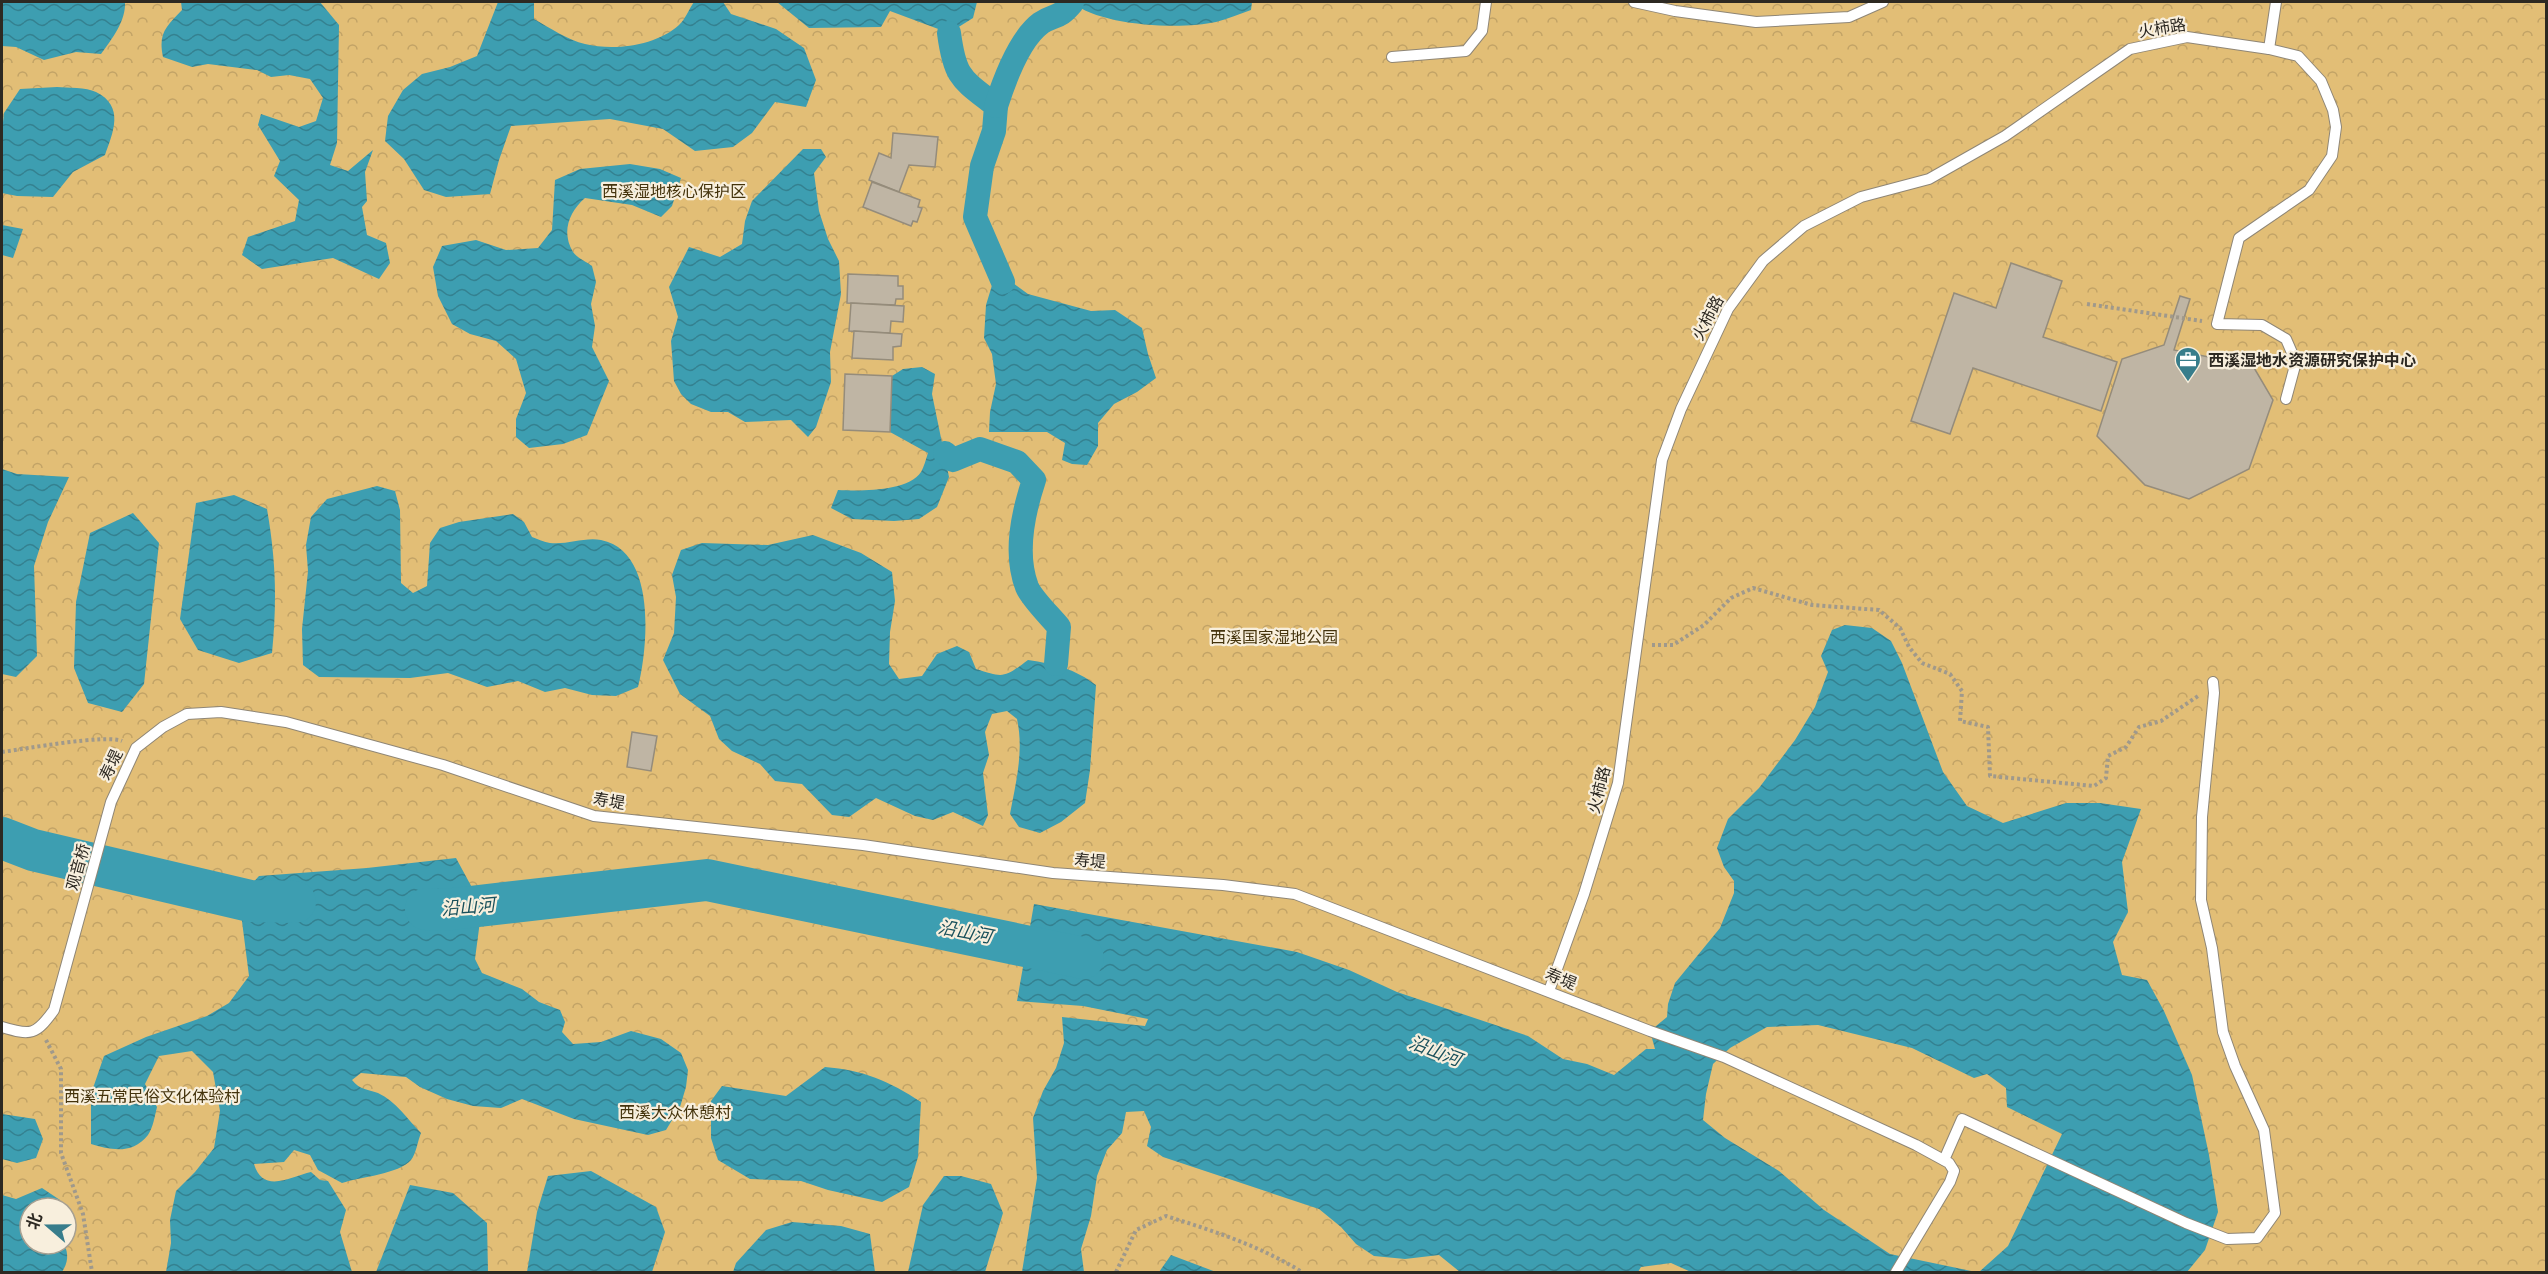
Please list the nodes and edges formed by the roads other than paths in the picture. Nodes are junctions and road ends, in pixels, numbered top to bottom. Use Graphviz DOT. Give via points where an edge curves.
graph roads {
  1 [pos="1486,2"];
  2 [pos="1634,2"];
  3 [pos="1883,2"];
  4 [pos="2276,2"];
  5 [pos="2269,49"];
  6 [pos="1392,57"];
  7 [pos="2286,399"];
  8 [pos="2212,682"];
  9 [pos="111,802"];
  10 [pos="1549,991"];
  11 [pos="2,1027"];
  12 [pos="1944,1160"];
  13 [pos="1896,1272"];
  1 -- 6 [label="lane" via="1482,31 1466,51"];
  2 -- 3 [label="lane" via="1756,22 1849,17"];
  4 -- 5 [label="lane"];
  5 -- 7 [label="lane, 火柿路" via="2298,56 2321,81 2336,127 2332,156 2309,190 2239,238 2217,324 2262,325 2286,339 2296,362"];
  5 -- 10 [label="lane, 火柿路" via="2187,37 2130,49 2005,136 1929,179 1861,197 1804,226 1763,261 1728,309 1681,409 1662,460 1618,783"];
  8 -- 12 [label="lane" via="2202,817 2201,900 2223,1032 2264,1130 2275,1213 2258,1238 2227,1239 1962,1119"];
  9 -- 10 [label="lane, 寿堤" via="136,748 186,714 222,712 286,722 421,759 594,816 863,845 1053,873 1295,894"];
  9 -- 11 [label="lane, 观音桥" via="54,1010 40,1029 24,1034"];
  10 -- 12 [label="lane, 寿堤" via="1724,1057"];
  12 -- 13 [label="lane" via="1954,1171 1950,1182"];
}
